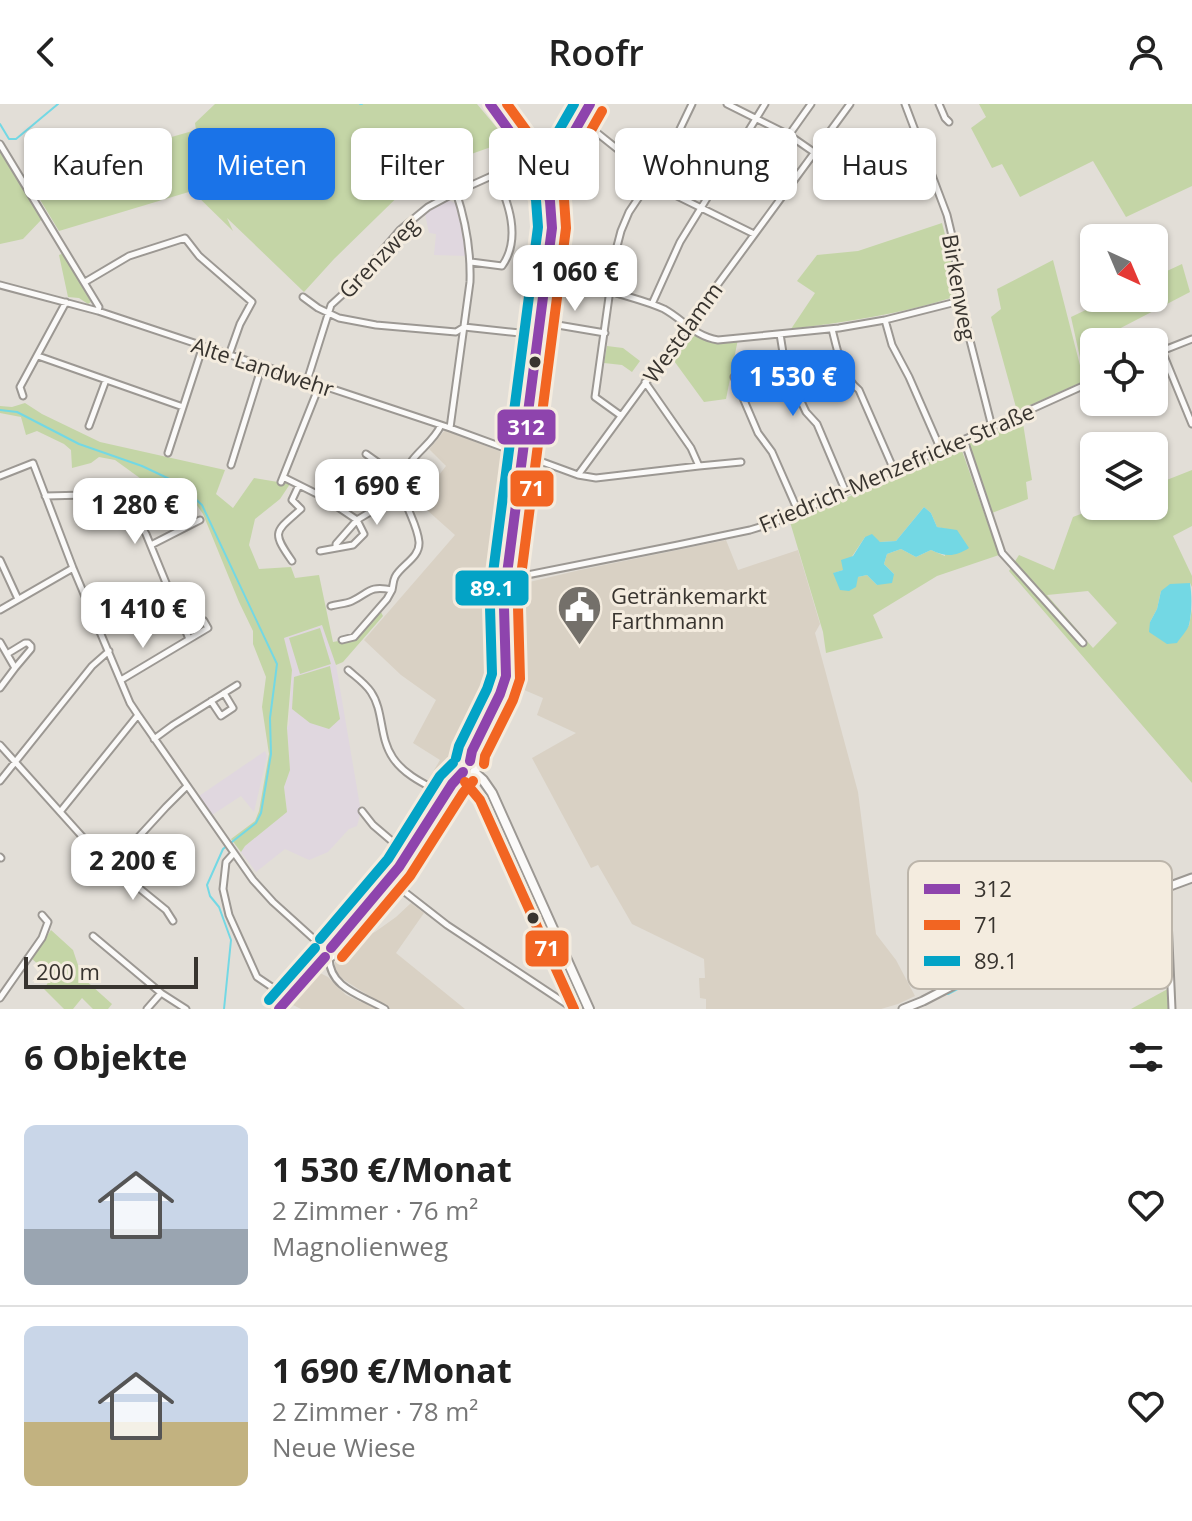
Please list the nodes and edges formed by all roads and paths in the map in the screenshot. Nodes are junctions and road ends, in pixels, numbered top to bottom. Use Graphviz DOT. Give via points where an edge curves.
graph roads {
  1 [pos="490,104"];
  2 [pos="590,104"];
  3 [pos="692,104"];
  4 [pos="727,104"];
  5 [pos="765,104"];
  6 [pos="811,104"];
  7 [pos="850,104"];
  8 [pos="905,104"];
  9 [pos="939,104"];
  10 [pos="756,118"];
  11 [pos="581,120"];
  12 [pos="949,122"];
  13 [pos="508,128"];
  14 [pos="576,128"];
  15 [pos="680,128"];
  16 [pos="775,128"];
  17 [pos="794,128"];
  18 [pos="833,128"];
  19 [pos="0,144"];
  20 [pos="615,148"];
  21 [pos="813,156"];
  22 [pos="473,184"];
  23 [pos="441,200"];
  24 [pos="459,200"];
  25 [pos="549,200"];
  26 [pos="637,200"];
  27 [pos="684,200"];
  28 [pos="701,209"];
  29 [pos="754,234"];
  30 [pos="471,262"];
  31 [pos="85,282"];
  32 [pos="0,285"];
  33 [pos="610,291"];
  34 [pos="303,297"];
  35 [pos="960,301"];
  36 [pos="66,302"];
  37 [pos="652,304"];
  38 [pos="98,311"];
  39 [pos="328,313"];
  40 [pos="885,320"];
  41 [pos="540,322"];
  42 [pos="686,325"];
  43 [pos="464,327"];
  44 [pos="832,329"];
  45 [pos="605,333"];
  46 [pos="780,334"];
  47 [pos="539,335"];
  48 [pos="1192,339"];
  49 [pos="203,346"];
  50 [pos="1168,349"];
  51 [pos="229,355"];
  52 [pos="38,356"];
  53 [pos="262,366"];
  54 [pos="1168,366"];
  55 [pos="734,377"];
  56 [pos="106,380"];
  57 [pos="307,381"];
  58 [pos="645,382"];
  59 [pos="320,384"];
  60 [pos="1080,387"];
  61 [pos="23,396"];
  62 [pos="183,407"];
  63 [pos="620,415"];
  64 [pos="1192,424"];
  65 [pos="441,425"];
  66 [pos="89,426"];
  67 [pos="992,427"];
  68 [pos="450,428"];
  69 [pos="964,440"];
  70 [pos="941,450"];
  71 [pos="168,453"];
  72 [pos="366,454"];
  73 [pos="523,455"];
  74 [pos="741,462"];
  75 [pos="231,465"];
  76 [pos="699,466"];
  77 [pos="894,470"];
  78 [pos="578,475"];
  79 [pos="0,476"];
  80 [pos="404,477"];
  81 [pos="299,485"];
  82 [pos="845,490"];
  83 [pos="403,492"];
  84 [pos="45,496"];
  85 [pos="798,511"];
  86 [pos="200,520"];
  87 [pos="357,520"];
  88 [pos="151,545"];
  89 [pos="336,548"];
  90 [pos="320,551"];
  91 [pos="0,560"];
  92 [pos="292,561"];
  93 [pos="73,568"];
  94 [pos="506,579"];
  95 [pos="392,590"];
  96 [pos="18,599"];
  97 [pos="331,606"];
  98 [pos="0,610"];
  99 [pos="186,629"];
  100 [pos="189,639"];
  101 [pos="342,640"];
  102 [pos="0,642"];
  103 [pos="1083,643"];
  104 [pos="109,651"];
  105 [pos="7,654"];
  106 [pos="15,668"];
  107 [pos="348,670"];
  108 [pos="121,680"];
  109 [pos="237,685"];
  110 [pos="0,688"];
  111 [pos="224,693"];
  112 [pos="211,701"];
  113 [pos="138,715"];
  114 [pos="154,739"];
  115 [pos="0,745"];
  116 [pos="470,761"];
  117 [pos="16,762"];
  118 [pos="463,772"];
  119 [pos="474,772"];
  120 [pos="0,781"];
  121 [pos="188,786"];
  122 [pos="445,795"];
  123 [pos="362,811"];
  124 [pos="60,812"];
  125 [pos="233,852"];
  126 [pos="408,855"];
  127 [pos="112,866"];
  128 [pos="1192,878"];
  129 [pos="388,879"];
  130 [pos="1172,885"];
  131 [pos="42,915"];
  132 [pos="173,921"];
  133 [pos="93,936"];
  134 [pos="327,953"];
  135 [pos="312,969"];
  136 [pos="331,971"];
  137 [pos="953,989"];
  138 [pos="1171,989"];
  139 [pos="161,993"];
  140 [pos="0,998"];
  141 [pos="288,998"];
  142 [pos="924,1005"];
  143 [pos="147,1009"];
  144 [pos="186,1009"];
  145 [pos="279,1009"];
  146 [pos="385,1009"];
  147 [pos="574,1009"];
  148 [pos="589,1009"];
  149 [pos="903,1009"];
  150 [pos="1172,1009"];
  1 -- 13 [label="main road"];
  2 -- 11 [label="street"];
  3 -- 15 [label="street"];
  4 -- 10 [label="street"];
  5 -- 10 [label="street"];
  6 -- 17 [label="street"];
  7 -- 18 [label="street, Westdamm"];
  8 -- 35 [label="street, Birkenweg" via="947,215"];
  9 -- 12 [label="street"];
  10 -- 16 [label="street"];
  10 -- 28 [label="street"];
  11 -- 14 [label="street"];
  11 -- 20 [label="street"];
  19 -- 31 [label="street"];
  21 -- 29 [label="street, Westdamm"];
  22 -- 30 [label="street, Grenzweg" via="496,174 508,203 512,234 502,266"];
  23 -- 39 [label="street, Grenzweg" via="400,230"];
  24 -- 30 [label="street"];
  25 -- 41 [label="main road" via="552,218"];
  26 -- 33 [label="street" via="621,231"];
  27 -- 28 [label="street"];
  28 -- 29 [label="street"];
  28 -- 37 [label="street"];
  29 -- 42 [label="street, Westdamm"];
  30 -- 43 [label="street"];
  31 -- 38 [label="street"];
  31 -- 51 [label="street" via="129,256 185,238 252,302"];
  32 -- 36 [label="street, Alte Landwehr"];
  33 -- 37 [label="street"];
  33 -- 45 [label="street"];
  34 -- 39 [label="street"];
  35 -- 40 [label="street"];
  35 -- 67 [label="street, Birkenweg"];
  36 -- 38 [label="street, Alte Landwehr"];
  36 -- 52 [label="street"];
  37 -- 42 [label="street"];
  38 -- 49 [label="street, Alte Landwehr"];
  39 -- 43 [label="street" via="376,325 456,332"];
  39 -- 57 [label="street, Grenzweg"];
  40 -- 44 [label="street"];
  40 -- 70 [label="street"];
  41 -- 45 [label="street"];
  41 -- 47 [label="main road"];
  42 -- 46 [label="street" via="718,340"];
  42 -- 58 [label="street, Westdamm"];
  43 -- 47 [label="street"];
  43 -- 68 [label="street"];
  44 -- 46 [label="street"];
  44 -- 77 [label="street" via="838,356"];
  45 -- 63 [label="street" via="595,397"];
  46 -- 82 [label="street" via="798,395 817,424"];
  47 -- 73 [label="main road"];
  48 -- 50 [label="street"];
  49 -- 51 [label="street, Alte Landwehr"];
  49 -- 62 [label="street"];
  51 -- 53 [label="street, Alte Landwehr"];
  52 -- 56 [label="street"];
  52 -- 61 [label="street" via="20,387"];
  53 -- 57 [label="street, Alte Landwehr"];
  53 -- 75 [label="street"];
  54 -- 64 [label="street"];
  55 -- 85 [label="street"];
  56 -- 62 [label="street"];
  56 -- 66 [label="street"];
  57 -- 59 [label="street, Alte Landwehr"];
  58 -- 63 [label="street, Westdamm"];
  58 -- 76 [label="street"];
  59 -- 65 [label="street, Alte Landwehr"];
  59 -- 81 [label="street" via="282,480"];
  60 -- 67 [label="street, Friedrich-Menzefricke-Straße"];
  62 -- 71 [label="street"];
  63 -- 78 [label="street, Westdamm"];
  65 -- 68 [label="street, Alte Landwehr"];
  65 -- 80 [label="street"];
  67 -- 69 [label="street, Friedrich-Menzefricke-Straße"];
  68 -- 73 [label="street, Alte Landwehr"];
  69 -- 70 [label="street, Friedrich-Menzefricke-Straße"];
  69 -- 103 [label="street" via="1002,553"];
  70 -- 77 [label="street, Friedrich-Menzefricke-Straße"];
  72 -- 80 [label="street"];
  73 -- 78 [label="street"];
  73 -- 94 [label="main road"];
  74 -- 76 [label="street"];
  76 -- 78 [label="street" via="596,478"];
  77 -- 82 [label="street, Friedrich-Menzefricke-Straße"];
  79 -- 84 [label="street" via="33,463"];
  80 -- 83 [label="street"];
  81 -- 87 [label="street"];
  81 -- 92 [label="street" via="292,500 301,509 278,536"];
  82 -- 85 [label="street, Friedrich-Menzefricke-Straße"];
  83 -- 87 [label="street"];
  83 -- 95 [label="street" via="419,542"];
  84 -- 88 [label="street" via="107,497 135,516"];
  84 -- 93 [label="street"];
  85 -- 94 [label="street, Friedrich-Menzefricke-Straße" via="750,530"];
  86 -- 88 [label="street"];
  87 -- 89 [label="street"];
  87 -- 89 [label="street" via="364,534 353,545"];
  88 -- 99 [label="street"];
  89 -- 90 [label="street"];
  91 -- 96 [label="street"];
  93 -- 96 [label="street"];
  93 -- 104 [label="street"];
  94 -- 116 [label="main road" via="506,676"];
  95 -- 97 [label="street" via="366,591"];
  95 -- 101 [label="street" via="354,637"];
  96 -- 98 [label="street"];
  99 -- 100 [label="street"];
  99 -- 100 [label="street" via="204,621 208,628"];
  100 -- 108 [label="street"];
  102 -- 105 [label="street"];
  104 -- 108 [label="street"];
  104 -- 117 [label="street"];
  105 -- 106 [label="street"];
  105 -- 106 [label="street" via="25,643 31,646"];
  106 -- 110 [label="street"];
  107 -- 122 [label="street" via="376,701 392,757 408,774"];
  108 -- 113 [label="street"];
  109 -- 111 [label="street"];
  111 -- 112 [label="street"];
  111 -- 112 [label="street" via="233,708 221,716"];
  112 -- 114 [label="street"];
  113 -- 114 [label="street"];
  113 -- 124 [label="street"];
  114 -- 121 [label="street"];
  115 -- 117 [label="street"];
  116 -- 118 [label="main road" via="463,764"];
  116 -- 119 [label="main road"];
  117 -- 120 [label="street"];
  117 -- 124 [label="street"];
  118 -- 119 [label="main road"];
  118 -- 122 [label="street"];
  119 -- 148 [label="main road" via="492,793"];
  121 -- 125 [label="street"];
  121 -- 127 [label="street"];
  122 -- 126 [label="street"];
  123 -- 126 [label="street"];
  124 -- 127 [label="street"];
  125 -- 134 [label="street" via="273,902"];
  125 -- 141 [label="street" via="226,862 223,889 229,915 257,977"];
  126 -- 129 [label="street"];
  127 -- 132 [label="street"];
  128 -- 130 [label="street"];
  129 -- 134 [label="street"];
  129 -- 147 [label="street"];
  131 -- 140 [label="street" via="48,922 42,938"];
  133 -- 139 [label="street"];
  134 -- 135 [label="street"];
  134 -- 136 [label="street"];
  135 -- 136 [label="street"];
  135 -- 141 [label="street"];
  136 -- 146 [label="street" via="343,987"];
  137 -- 142 [label="street"];
  138 -- 150 [label="street"];
  139 -- 143 [label="street"];
  139 -- 144 [label="street"];
  141 -- 145 [label="street"];
  142 -- 149 [label="street"];
}
